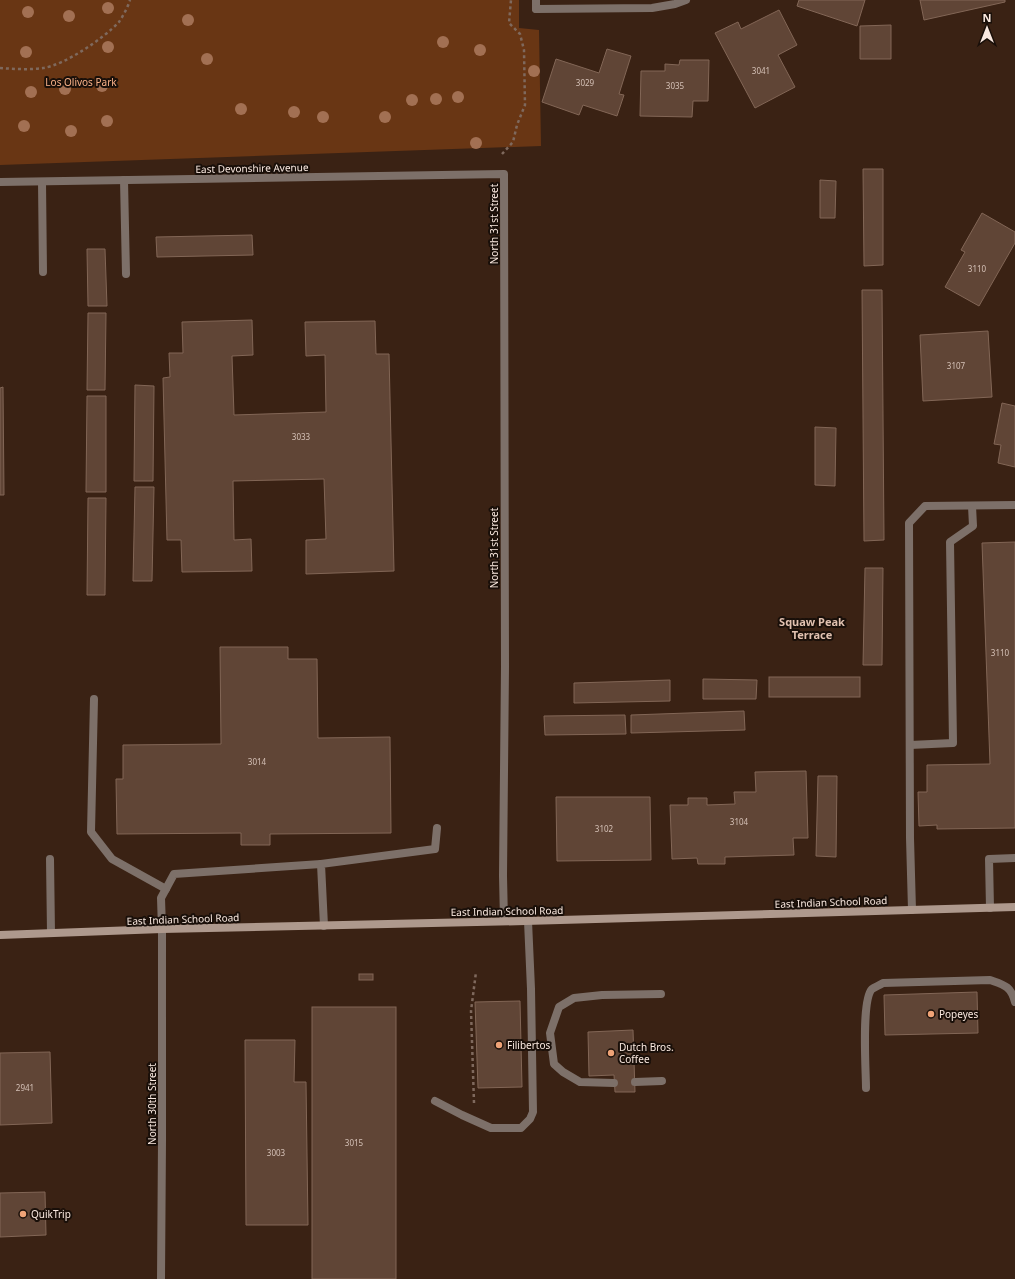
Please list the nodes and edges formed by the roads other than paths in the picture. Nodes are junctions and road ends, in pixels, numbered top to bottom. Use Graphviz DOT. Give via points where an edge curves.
graph roads {
  1 [pos="536,0"];
  2 [pos="686,0"];
  3 [pos="504,174"];
  4 [pos="124,180"];
  5 [pos="0,182"];
  6 [pos="42,182"];
  7 [pos="43,272"];
  8 [pos="126,274"];
  9 [pos="1015,505"];
  10 [pos="972,506"];
  11 [pos="94,700"];
  12 [pos="910,744"];
  13 [pos="437,828"];
  14 [pos="1015,858"];
  15 [pos="50,859"];
  16 [pos="321,864"];
  17 [pos="166,889"];
  18 [pos="1015,907"];
  19 [pos="990,908"];
  20 [pos="912,910"];
  21 [pos="504,921"];
  22 [pos="528,921"];
  23 [pos="324,926"];
  24 [pos="162,929"];
  25 [pos="51,933"];
  26 [pos="0,935"];
  27 [pos="661,994"];
  28 [pos="1015,1002"];
  29 [pos="662,1081"];
  30 [pos="635,1082"];
  31 [pos="614,1083"];
  32 [pos="866,1088"];
  33 [pos="435,1101"];
  34 [pos="161,1279"];
  1 -- 2 [label="street" via="536,9 652,8"];
  3 -- 4 [label="street, East Devonshire Avenue"];
  3 -- 21 [label="street, North 31st Street"];
  4 -- 6 [label="street, East Devonshire Avenue"];
  4 -- 8 [label="street"];
  5 -- 6 [label="street, East Devonshire Avenue"];
  6 -- 7 [label="street"];
  9 -- 10 [label="street"];
  10 -- 12 [label="street" via="925,506 909,523"];
  10 -- 12 [label="street" via="973,526 950,542 953,743"];
  11 -- 17 [label="street" via="91,832 112,859"];
  12 -- 20 [label="street"];
  13 -- 16 [label="street" via="435,849"];
  14 -- 19 [label="street" via="989,859"];
  15 -- 25 [label="street"];
  16 -- 17 [label="street" via="174,874"];
  16 -- 23 [label="street"];
  17 -- 24 [label="street, North 30th Street" via="161,898"];
  18 -- 19 [label="main road, East Indian School Road"];
  19 -- 20 [label="main road, East Indian School Road"];
  20 -- 22 [label="main road, East Indian School Road"];
  21 -- 22 [label="main road, East Indian School Road"];
  21 -- 23 [label="main road, East Indian School Road"];
  22 -- 33 [label="street" via="533,1069 533,1112 530,1119 521,1128 491,1128"];
  23 -- 24 [label="main road, East Indian School Road"];
  24 -- 25 [label="main road, East Indian School Road"];
  24 -- 34 [label="street, North 30th Street"];
  25 -- 26 [label="main road, East Indian School Road"];
  27 -- 31 [label="street" via="602,994 574,998 558,1007 550,1033 554,1064 580,1082"];
  28 -- 32 [label="street" via="1006,985 990,980 883,983 872,989 867,1000"];
  29 -- 30 [label="street"];
}
